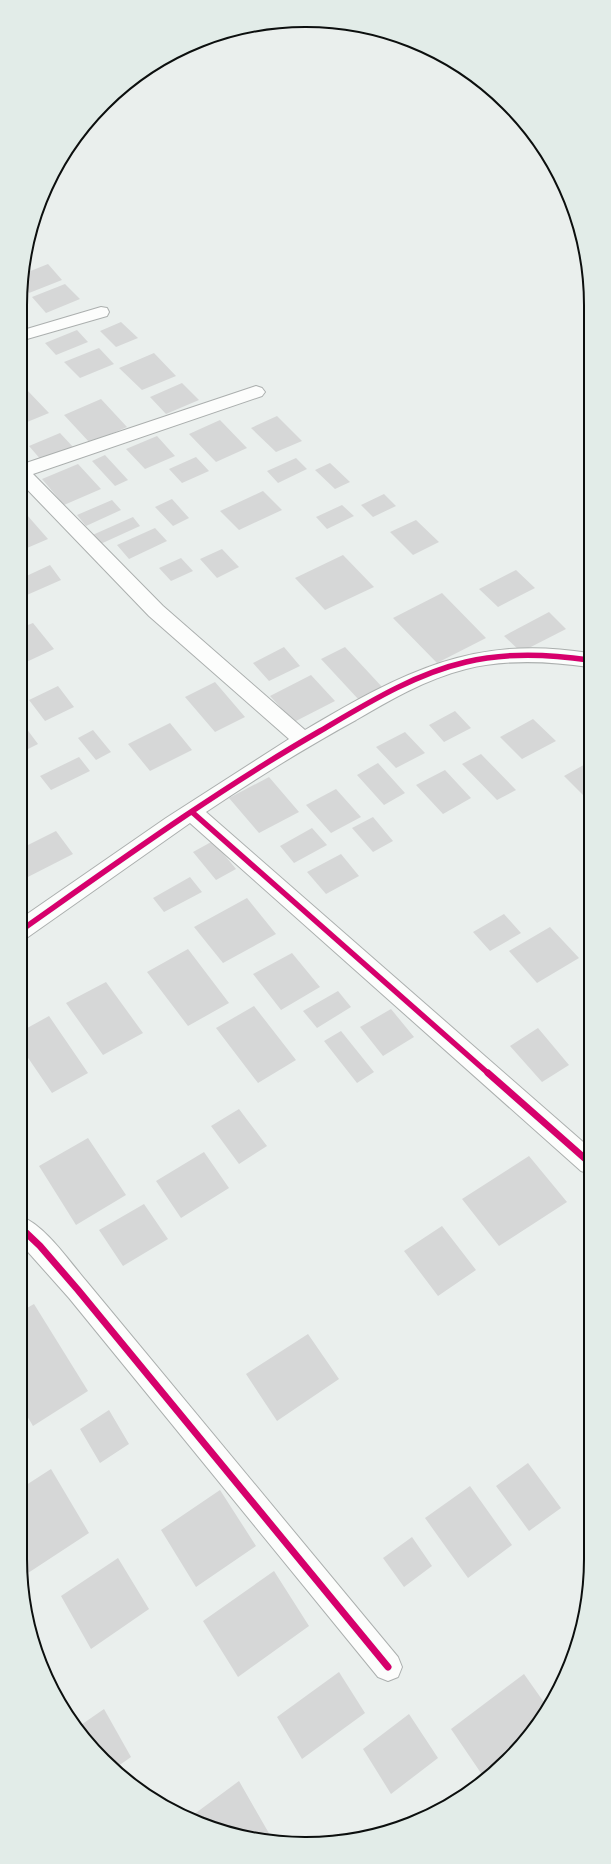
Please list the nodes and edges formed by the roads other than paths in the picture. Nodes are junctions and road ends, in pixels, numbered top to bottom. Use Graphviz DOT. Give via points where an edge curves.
graph roads {
  1 [pos="101,312"];
  2 [pos="27,334"];
  3 [pos="256,392"];
  4 [pos="27,470"];
  5 [pos="27,479"];
  6 [pos="584,659"];
  7 [pos="303,740"];
  8 [pos="192,812"];
  9 [pos="27,926"];
  10 [pos="584,1157"];
  11 [pos="27,1234"];
  12 [pos="388,1667"];
  1 -- 2 [label="street"];
  3 -- 4 [label="street"];
  5 -- 7 [label="street" via="156,611"];
  6 -- 7 [label="street" via="532,654 488,657 448,666 396,687"];
  7 -- 8 [label="street"];
  8 -- 9 [label="street"];
  8 -- 10 [label="street"];
  11 -- 12 [label="street" via="78,1290"];
}
